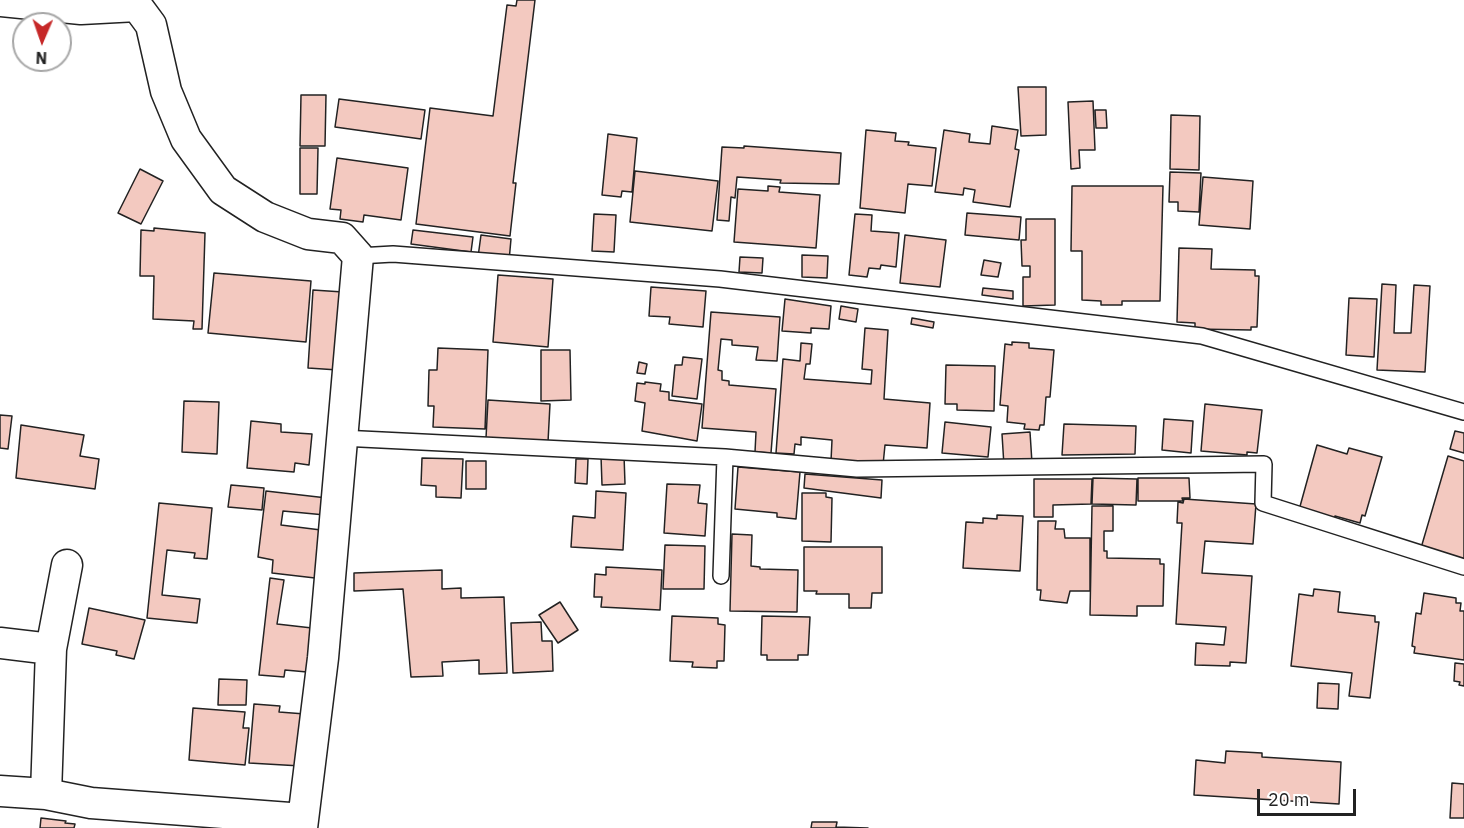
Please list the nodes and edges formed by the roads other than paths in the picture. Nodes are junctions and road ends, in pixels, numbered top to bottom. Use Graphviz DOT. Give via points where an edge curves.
graph roads {
  1 [pos="0,2"];
  2 [pos="358,256"];
  3 [pos="1464,412"];
  4 [pos="341,438"];
  5 [pos="725,457"];
  6 [pos="67,565"];
  7 [pos="1464,567"];
  8 [pos="721,576"];
  9 [pos="0,643"];
  10 [pos="51,649"];
  11 [pos="0,791"];
  12 [pos="46,794"];
  13 [pos="302,824"];
  1 -- 2 [label="street" via="81,9 137,6 151,25 165,91 186,139 223,190 265,217 308,234 342,238"];
  2 -- 3 [label="lane" via="393,254 720,279 1202,336"];
  2 -- 4 [label="street"];
  4 -- 5 [label="lane"];
  4 -- 13 [label="street" via="323,658"];
  5 -- 7 [label="lane" via="857,469 1264,464 1263,503"];
  5 -- 8 [label="lane"];
  6 -- 10 [label="street"];
  9 -- 10 [label="street"];
  10 -- 12 [label="street"];
  11 -- 12 [label="street"];
  12 -- 13 [label="street" via="91,803"];
}
